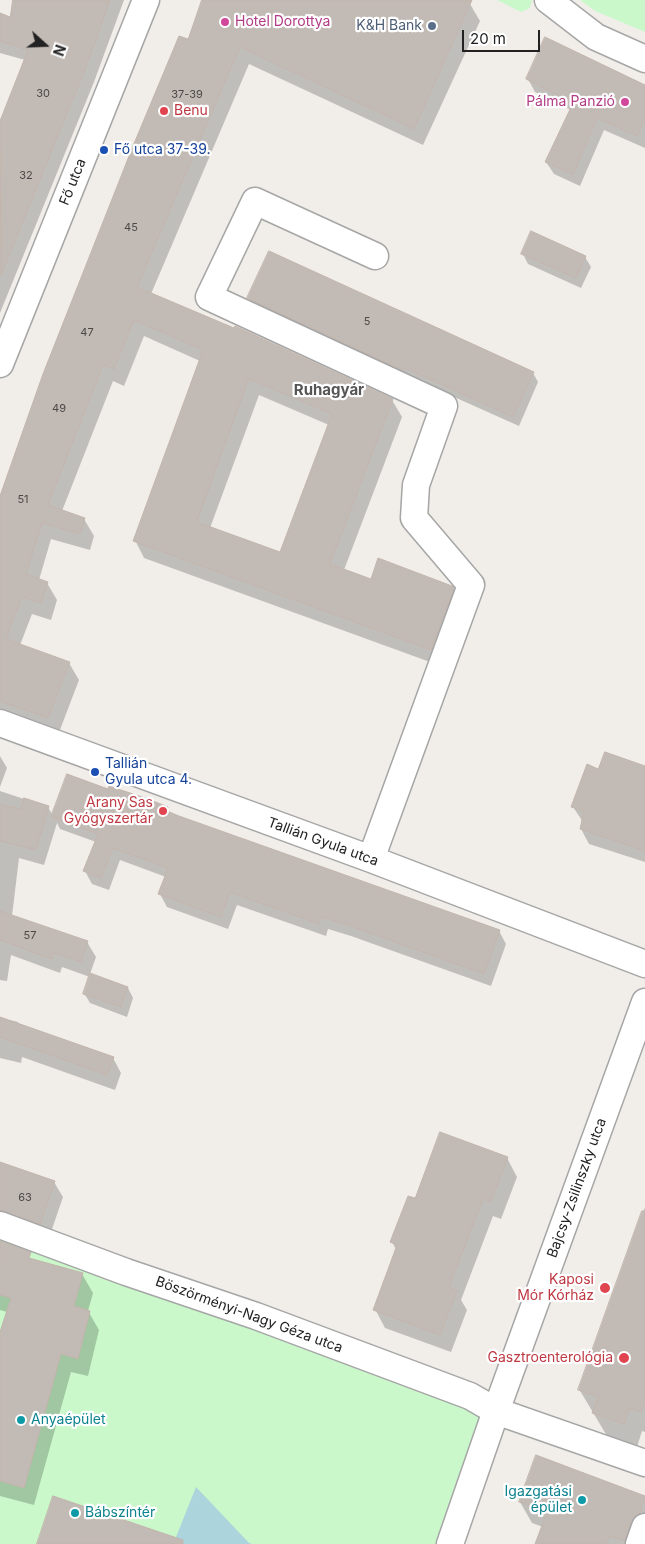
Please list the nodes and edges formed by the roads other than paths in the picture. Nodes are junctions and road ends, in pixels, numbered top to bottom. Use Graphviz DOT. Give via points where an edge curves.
graph roads {
  1 [pos="146,0"];
  2 [pos="548,0"];
  3 [pos="645,59"];
  4 [pos="375,256"];
  5 [pos="0,364"];
  6 [pos="0,723"];
  7 [pos="371,859"];
  8 [pos="645,964"];
  9 [pos="645,1002"];
  10 [pos="0,1225"];
  11 [pos="496,1411"];
  12 [pos="645,1463"];
  13 [pos="645,1527"];
  14 [pos="450,1544"];
  15 [pos="639,1544"];
  1 -- 5 [label="street, Fő utca"];
  2 -- 3 [label="street" via="596,37"];
  4 -- 7 [label="street" via="255,201 209,297 444,406 416,485 414,518 472,585"];
  6 -- 7 [label="street, Tallián Gyula utca"];
  7 -- 8 [label="street, Tallián Gyula utca"];
  9 -- 11 [label="street, Bajcsy-Zsilinszky utca"];
  10 -- 11 [label="street, Böszörményi-Nagy Géza utca" via="470,1396"];
  11 -- 12 [label="street, Böszörményi-Nagy Géza utca"];
  11 -- 14 [label="street, Bajcsy-Zsilinszky utca"];
  13 -- 15 [label="street"];
}
